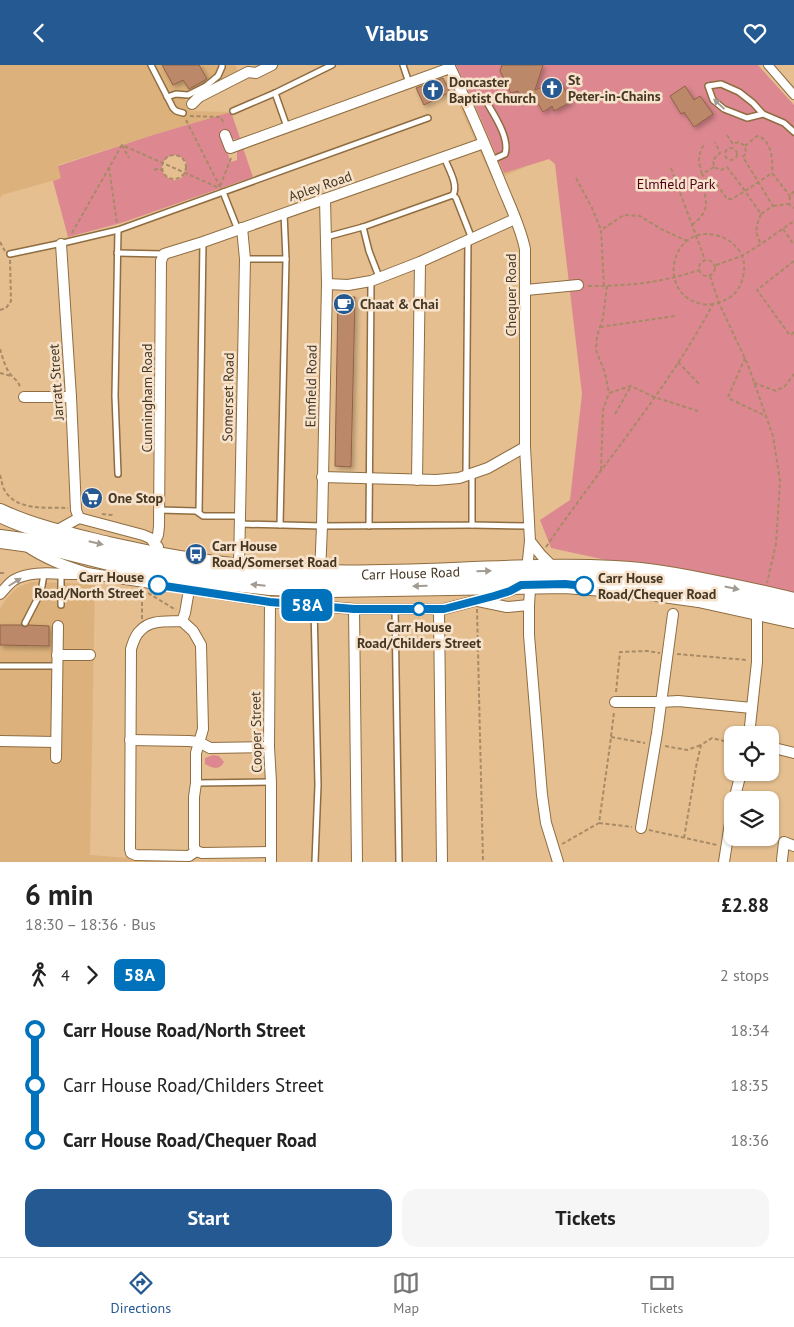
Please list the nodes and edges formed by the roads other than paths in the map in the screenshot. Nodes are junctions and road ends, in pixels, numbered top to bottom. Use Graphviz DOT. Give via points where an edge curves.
graph roads {
  1 [pos="151,65"];
  2 [pos="222,65"];
  3 [pos="272,65"];
  4 [pos="332,65"];
  5 [pos="403,65"];
  6 [pos="768,65"];
  7 [pos="449,66"];
  8 [pos="246,68"];
  9 [pos="409,83"];
  10 [pos="275,93"];
  11 [pos="794,95"];
  12 [pos="167,97"];
  13 [pos="467,103"];
  14 [pos="192,104"];
  15 [pos="233,111"];
  16 [pos="183,113"];
  17 [pos="763,114"];
  18 [pos="428,118"];
  19 [pos="287,127"];
  20 [pos="794,132"];
  21 [pos="224,135"];
  22 [pos="484,143"];
  23 [pos="444,157"];
  24 [pos="492,160"];
  25 [pos="223,192"];
  26 [pos="453,195"];
  27 [pos="325,199"];
  28 [pos="284,213"];
  29 [pos="515,219"];
  30 [pos="363,227"];
  31 [pos="240,229"];
  32 [pos="118,230"];
  33 [pos="326,237"];
  34 [pos="470,240"];
  35 [pos="203,242"];
  36 [pos="64,243"];
  37 [pos="117,253"];
  38 [pos="10,254"];
  39 [pos="164,254"];
  40 [pos="244,259"];
  41 [pos="286,259"];
  42 [pos="420,262"];
  43 [pos="375,279"];
  44 [pos="327,284"];
  45 [pos="578,285"];
  46 [pos="526,290"];
  47 [pos="24,397"];
  48 [pos="71,397"];
  49 [pos="525,447"];
  50 [pos="118,474"];
  51 [pos="469,475"];
  52 [pos="322,477"];
  53 [pos="368,478"];
  54 [pos="417,480"];
  55 [pos="159,510"];
  56 [pos="199,512"];
  57 [pos="0,513"];
  58 [pos="78,514"];
  59 [pos="239,520"];
  60 [pos="280,525"];
  61 [pos="472,525"];
  62 [pos="322,526"];
  63 [pos="369,526"];
  64 [pos="528,526"];
  65 [pos="54,532"];
  66 [pos="0,539"];
  67 [pos="18,541"];
  68 [pos="530,541"];
  69 [pos="154,543"];
  70 [pos="40,555"];
  71 [pos="168,558"];
  72 [pos="239,567"];
  73 [pos="555,569"];
  74 [pos="44,573"];
  75 [pos="87,573"];
  76 [pos="320,573"];
  77 [pos="61,574"];
  78 [pos="33,575"];
  79 [pos="528,580"];
  80 [pos="189,590"];
  81 [pos="0,594"];
  82 [pos="760,599"];
  83 [pos="477,601"];
  84 [pos="270,602"];
  85 [pos="794,602"];
  86 [pos="61,605"];
  87 [pos="529,605"];
  88 [pos="314,606"];
  89 [pos="354,609"];
  90 [pos="395,609"];
  91 [pos="436,609"];
  92 [pos="673,614"];
  93 [pos="183,618"];
  94 [pos="794,619"];
  95 [pos="26,623"];
  96 [pos="58,626"];
  97 [pos="57,655"];
  98 [pos="90,655"];
  99 [pos="0,666"];
  100 [pos="57,666"];
  101 [pos="615,703"];
  102 [pos="661,703"];
  103 [pos="752,708"];
  104 [pos="750,726"];
  105 [pos="130,740"];
  106 [pos="0,741"];
  107 [pos="56,742"];
  108 [pos="199,742"];
  109 [pos="269,747"];
  110 [pos="779,749"];
  111 [pos="794,753"];
  112 [pos="56,758"];
  113 [pos="271,782"];
  114 [pos="196,783"];
  115 [pos="641,828"];
  116 [pos="726,846"];
  117 [pos="794,846"];
  118 [pos="196,851"];
  119 [pos="271,857"];
  120 [pos="782,860"];
  121 [pos="315,862"];
  122 [pos="357,862"];
  123 [pos="399,862"];
  124 [pos="442,862"];
  125 [pos="558,862"];
  126 [pos="724,862"];
  1 -- 12 [label="lane"];
  2 -- 12 [label="lane" via="218,76 206,87 188,95"];
  3 -- 8 [label="street" via="256,73"];
  4 -- 10 [label="lane"];
  5 -- 9 [label="lane"];
  6 -- 11 [label="street"];
  7 -- 9 [label="street"];
  7 -- 13 [label="street, Chequer Road"];
  8 -- 14 [label="street"];
  9 -- 19 [label="street"];
  10 -- 15 [label="lane"];
  10 -- 19 [label="lane"];
  12 -- 16 [label="lane" via="176,111"];
  13 -- 22 [label="street, Chequer Road"];
  13 -- 24 [label="lane" via="486,101 504,136 505,154"];
  17 -- 17 [label="lane, one-way" via="747,118 724,109 713,100 708,86 721,84 739,91"];
  17 -- 20 [label="lane" via="784,123"];
  18 -- 25 [label="lane"];
  19 -- 21 [label="street" via="231,152"];
  22 -- 23 [label="street, Apley Road"];
  22 -- 24 [label="street, Chequer Road"];
  23 -- 26 [label="lane" via="455,187"];
  23 -- 27 [label="street, Apley Road"];
  24 -- 29 [label="street, Chequer Road"];
  25 -- 31 [label="lane"];
  25 -- 32 [label="lane"];
  26 -- 30 [label="lane"];
  26 -- 34 [label="lane"];
  27 -- 28 [label="street, Apley Road"];
  27 -- 33 [label="street, Elmfield Road"];
  28 -- 31 [label="street, Apley Road"];
  28 -- 41 [label="lane"];
  29 -- 34 [label="street"];
  29 -- 46 [label="street, Chequer Road" via="525,249"];
  30 -- 33 [label="lane"];
  30 -- 43 [label="lane"];
  31 -- 35 [label="street, Apley Road"];
  31 -- 40 [label="street, Somerset Road"];
  32 -- 36 [label="lane"];
  32 -- 37 [label="lane"];
  33 -- 44 [label="street, Elmfield Road"];
  34 -- 42 [label="street"];
  34 -- 51 [label="lane"];
  35 -- 39 [label="street, Apley Road"];
  35 -- 56 [label="lane"];
  36 -- 38 [label="lane"];
  36 -- 48 [label="street, Jarratt Street"];
  37 -- 39 [label="lane"];
  37 -- 50 [label="lane" via="115,396"];
  39 -- 55 [label="street, Cunningham Road" via="161,261"];
  40 -- 41 [label="lane"];
  40 -- 59 [label="street, Somerset Road"];
  41 -- 60 [label="lane"];
  42 -- 43 [label="street"];
  42 -- 54 [label="street"];
  43 -- 44 [label="street" via="348,285"];
  43 -- 53 [label="lane"];
  44 -- 52 [label="street, Elmfield Road"];
  45 -- 46 [label="street"];
  46 -- 49 [label="street, Chequer Road"];
  47 -- 48 [label="street"];
  48 -- 58 [label="street, Jarratt Street"];
  49 -- 51 [label="street"];
  49 -- 64 [label="street, Chequer Road"];
  51 -- 54 [label="street"];
  51 -- 61 [label="lane"];
  52 -- 53 [label="street"];
  52 -- 62 [label="street, Elmfield Road"];
  53 -- 54 [label="street"];
  53 -- 63 [label="lane"];
  55 -- 56 [label="lane"];
  55 -- 69 [label="street, Cunningham Road" via="158,535"];
  56 -- 59 [label="lane" via="203,516"];
  57 -- 65 [label="highway, Carr House Road"];
  58 -- 65 [label="street"];
  58 -- 69 [label="street" via="143,535"];
  59 -- 60 [label="lane"];
  59 -- 72 [label="street, Somerset Road"];
  60 -- 62 [label="lane"];
  61 -- 63 [label="lane"];
  61 -- 64 [label="lane"];
  62 -- 63 [label="lane"];
  62 -- 76 [label="street, Elmfield Road"];
  64 -- 68 [label="street, Chequer Road"];
  65 -- 71 [label="highway, Carr House Road, one-way"];
  66 -- 67 [label="highway, Carr House Road"];
  67 -- 70 [label="street"];
  79 -- 67 [label="highway, Carr House Road, one-way" via="330,588 270,586 133,567"];
  68 -- 73 [label="street"];
  68 -- 79 [label="street, Chequer Road"];
  69 -- 71 [label="street"];
  70 -- 75 [label="street"];
  70 -- 78 [label="street" via="42,563"];
  71 -- 72 [label="highway, Carr House Road"];
  72 -- 76 [label="highway, Carr House Road"];
  73 -- 79 [label="highway, Carr House Road"];
  73 -- 82 [label="highway, Carr House Road, one-way" via="659,574"];
  74 -- 77 [label="street"];
  74 -- 78 [label="street"];
  74 -- 95 [label="lane" via="41,592"];
  75 -- 77 [label="street"];
  75 -- 80 [label="street"];
  76 -- 79 [label="highway, Carr House Road, one-way"];
  77 -- 86 [label="lane"];
  81 -- 78 [label="street, one-way" via="14,580"];
  79 -- 82 [label="highway, Carr House Road" via="699,598"];
  79 -- 83 [label="street" via="510,591"];
  79 -- 87 [label="street, Chequer Road"];
  80 -- 84 [label="street"];
  80 -- 93 [label="street"];
  82 -- 85 [label="highway, Carr House Road"];
  82 -- 94 [label="highway, Carr House Road"];
  82 -- 103 [label="street"];
  83 -- 87 [label="street" via="508,607"];
  83 -- 91 [label="street"];
  84 -- 88 [label="street"];
  84 -- 109 [label="street, Cooper Street"];
  87 -- 125 [label="street, Chequer Road" via="542,795 546,823"];
  88 -- 89 [label="street"];
  88 -- 121 [label="lane" via="318,785"];
  89 -- 90 [label="street"];
  89 -- 122 [label="street"];
  90 -- 91 [label="street"];
  90 -- 123 [label="lane"];
  91 -- 124 [label="street" via="439,613"];
  92 -- 102 [label="street"];
  93 -- 105 [label="street" via="142,628 131,649"];
  93 -- 108 [label="street" via="201,645 203,729"];
  96 -- 97 [label="street"];
  97 -- 98 [label="street"];
  97 -- 100 [label="street"];
  99 -- 100 [label="lane"];
  100 -- 107 [label="street"];
  101 -- 102 [label="street"];
  102 -- 103 [label="street" via="678,701"];
  102 -- 115 [label="street"];
  103 -- 104 [label="street"];
  105 -- 108 [label="street"];
  105 -- 118 [label="street" via="131,853 189,856"];
  106 -- 107 [label="street"];
  107 -- 112 [label="street"];
  108 -- 109 [label="street" via="210,748"];
  108 -- 114 [label="street"];
  109 -- 113 [label="street, Cooper Street"];
  110 -- 111 [label="street"];
  113 -- 114 [label="lane"];
  113 -- 119 [label="street, Cooper Street"];
  114 -- 118 [label="street"];
  116 -- 126 [label="street"];
  117 -- 120 [label="street" via="784,842"];
  118 -- 119 [label="street"];
}
